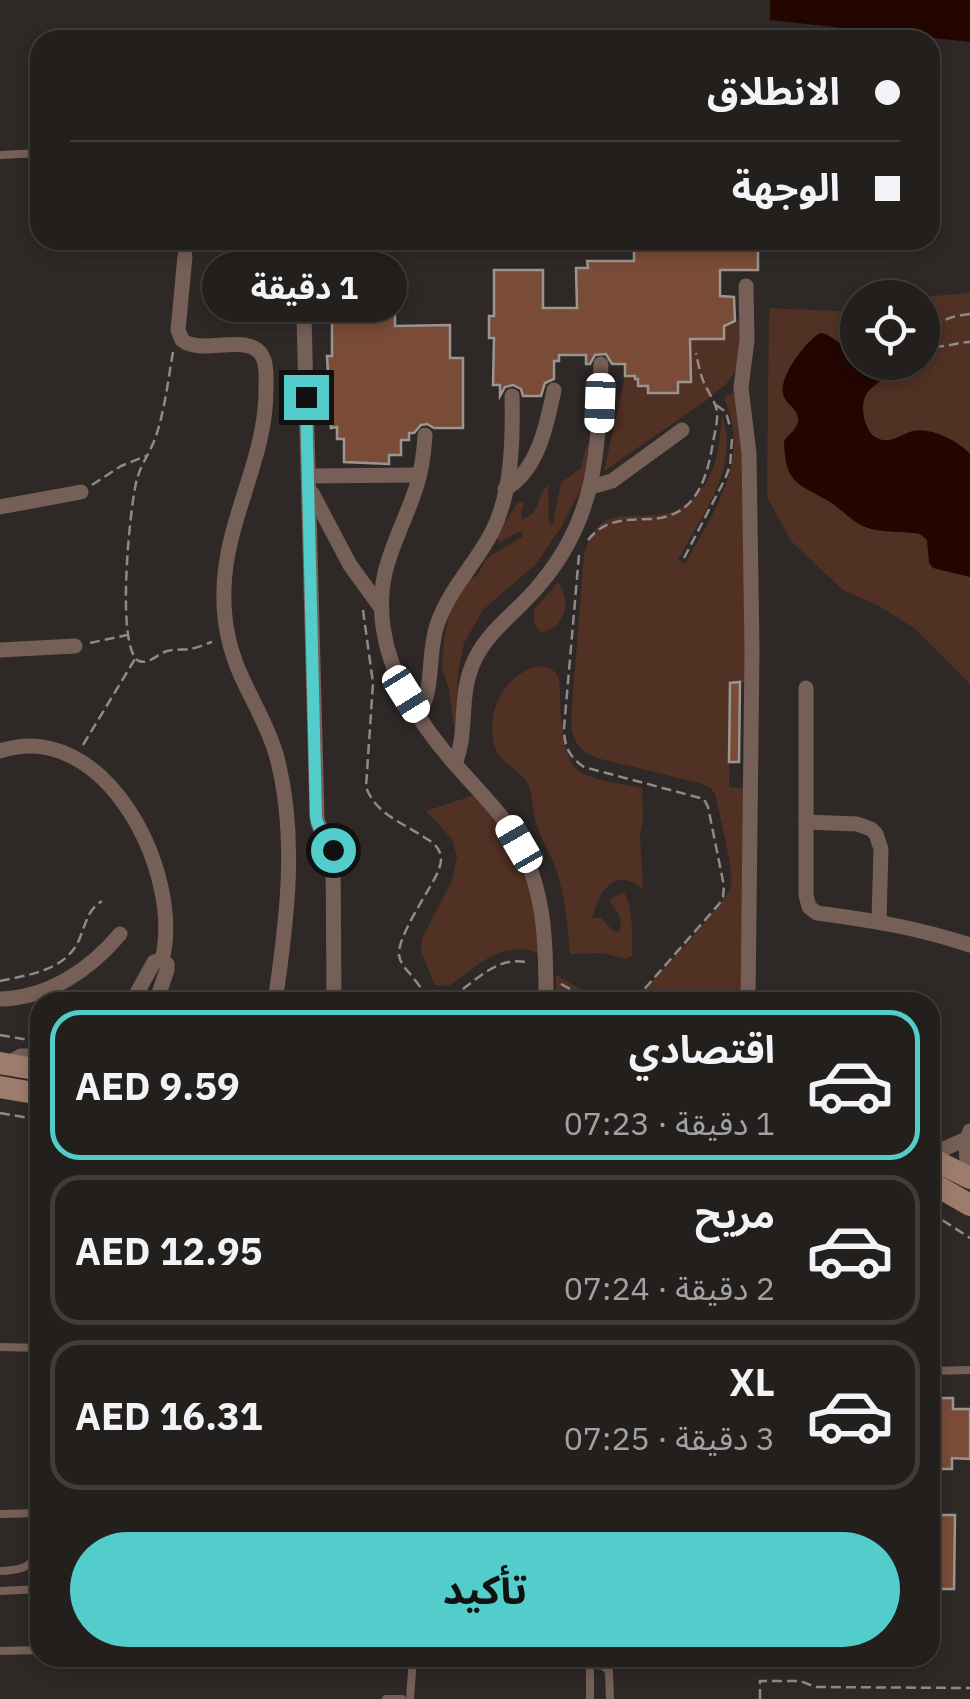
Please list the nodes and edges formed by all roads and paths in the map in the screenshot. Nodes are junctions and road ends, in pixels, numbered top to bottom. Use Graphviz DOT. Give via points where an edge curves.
graph roads {
  1 [pos="30,154"];
  2 [pos="0,155"];
  3 [pos="302,250"];
  4 [pos="185,256"];
  5 [pos="746,286"];
  6 [pos="970,314"];
  7 [pos="178,330"];
  8 [pos="970,342"];
  9 [pos="696,353"];
  10 [pos="601,364"];
  11 [pos="554,390"];
  12 [pos="512,396"];
  13 [pos="715,404"];
  14 [pos="682,430"];
  15 [pos="425,435"];
  16 [pos="147,455"];
  17 [pos="420,475"];
  18 [pos="308,480"];
  19 [pos="590,487"];
  20 [pos="505,488"];
  21 [pos="81,492"];
  22 [pos="0,507"];
  23 [pos="684,558"];
  24 [pos="382,609"];
  25 [pos="363,610"];
  26 [pos="128,635"];
  27 [pos="228,638"];
  28 [pos="76,646"];
  29 [pos="0,650"];
  30 [pos="135,659"];
  31 [pos="806,688"];
  32 [pos="418,714"];
  33 [pos="0,751"];
  34 [pos="81,761"];
  35 [pos="455,764"];
  36 [pos="806,822"];
  37 [pos="102,901"];
  38 [pos="879,920"];
  39 [pos="120,934"];
  40 [pos="970,945"];
  41 [pos="162,960"];
  42 [pos="546,975"];
  43 [pos="0,981"];
  44 [pos="36,992"];
  45 [pos="138,992"];
  46 [pos="159,992"];
  47 [pos="276,992"];
  48 [pos="334,992"];
  49 [pos="426,992"];
  50 [pos="458,992"];
  51 [pos="546,992"];
  52 [pos="576,992"];
  53 [pos="641,992"];
  54 [pos="748,992"];
  55 [pos="30,994"];
  56 [pos="0,1000"];
  57 [pos="0,1035"];
  58 [pos="30,1040"];
  59 [pos="30,1056"];
  60 [pos="4,1064"];
  61 [pos="30,1068"];
  62 [pos="0,1088"];
  63 [pos="30,1092"];
  64 [pos="0,1113"];
  65 [pos="30,1118"];
  66 [pos="968,1135"];
  67 [pos="940,1150"];
  68 [pos="940,1162"];
  69 [pos="969,1178"];
  70 [pos="940,1189"];
  71 [pos="970,1205"];
  72 [pos="940,1218"];
  73 [pos="970,1238"];
  74 [pos="0,1348"];
  75 [pos="30,1348"];
  76 [pos="970,1370"];
  77 [pos="940,1371"];
  78 [pos="30,1513"];
  79 [pos="0,1514"];
  80 [pos="30,1566"];
  81 [pos="0,1571"];
  82 [pos="30,1590"];
  83 [pos="0,1591"];
  84 [pos="30,1650"];
  85 [pos="0,1651"];
  86 [pos="411,1667"];
  87 [pos="590,1667"];
  88 [pos="605,1667"];
  89 [pos="970,1688"];
  90 [pos="386,1699"];
  91 [pos="406,1699"];
  92 [pos="590,1699"];
  93 [pos="610,1699"];
  94 [pos="760,1699"];
  1 -- 2 [label="lane"];
  3 -- 18 [label="street"];
  4 -- 7 [label="street"];
  5 -- 54 [label="street" via="740,388 749,452 752,650"];
  6 -- 8 [label="path" via="949,317 929,338 943,348"];
  7 -- 16 [label="path" via="164,408"];
  7 -- 27 [label="street" via="194,346 253,347 265,366 262,428 225,570"];
  9 -- 13 [label="path"];
  10 -- 19 [label="street"];
  11 -- 20 [label="street" via="528,467"];
  12 -- 20 [label="street"];
  13 -- 23 [label="path" via="730,424 730,466"];
  13 -- 53 [label="path" via="710,464 697,495 662,518 604,526 586,541 578,560 565,746 584,767 704,800 724,886 719,904"];
  14 -- 19 [label="street" via="612,481"];
  15 -- 17 [label="street"];
  16 -- 21 [label="path"];
  16 -- 26 [label="path" via="128,540"];
  17 -- 18 [label="street"];
  17 -- 24 [label="street" via="386,564"];
  18 -- 24 [label="street" via="340,548"];
  18 -- 48 [label="street" via="316,817 333,850"];
  19 -- 35 [label="street" via="574,534 551,571 476,658 462,701"];
  20 -- 32 [label="street" via="492,533 438,621"];
  21 -- 22 [label="street"];
  24 -- 32 [label="street" via="390,659"];
  25 -- 49 [label="path" via="373,683 366,787 379,809 433,844 441,859 400,941 402,965"];
  26 -- 28 [label="path"];
  26 -- 30 [label="path"];
  27 -- 30 [label="path" via="167,651 148,662"];
  27 -- 47 [label="street" via="281,777 288,880"];
  28 -- 29 [label="street"];
  30 -- 34 [label="path" via="83,745 89,750"];
  31 -- 36 [label="street"];
  32 -- 35 [label="street"];
  33 -- 34 [label="street" via="38,746"];
  34 -- 41 [label="street" via="116,793 146,842 167,913"];
  35 -- 42 [label="street" via="496,808 528,864 543,916"];
  36 -- 38 [label="street" via="810,907"];
  36 -- 38 [label="street" via="857,824 876,834"];
  37 -- 43 [label="path" via="64,961"];
  38 -- 40 [label="street"];
  39 -- 44 [label="street" via="96,960"];
  41 -- 45 [label="street" via="154,962"];
  41 -- 46 [label="street" via="167,970"];
  42 -- 50 [label="path" via="524,961 503,962"];
  42 -- 51 [label="street"];
  42 -- 52 [label="path"];
  55 -- 56 [label="street"];
  57 -- 58 [label="path"];
  59 -- 60 [label="street"];
  60 -- 61 [label="street"];
  62 -- 63 [label="street"];
  64 -- 65 [label="path"];
  66 -- 67 [label="street"];
  66 -- 69 [label="street"];
  68 -- 69 [label="street"];
  70 -- 71 [label="street"];
  72 -- 73 [label="path"];
  74 -- 75 [label="lane"];
  76 -- 77 [label="lane"];
  78 -- 79 [label="lane"];
  80 -- 81 [label="lane"];
  82 -- 83 [label="lane"];
  84 -- 85 [label="lane"];
  86 -- 91 [label="lane"];
  87 -- 92 [label="lane"];
  88 -- 93 [label="lane"];
  89 -- 94 [label="path" via="816,1688 760,1681"];
  90 -- 91 [label="lane"];
}
